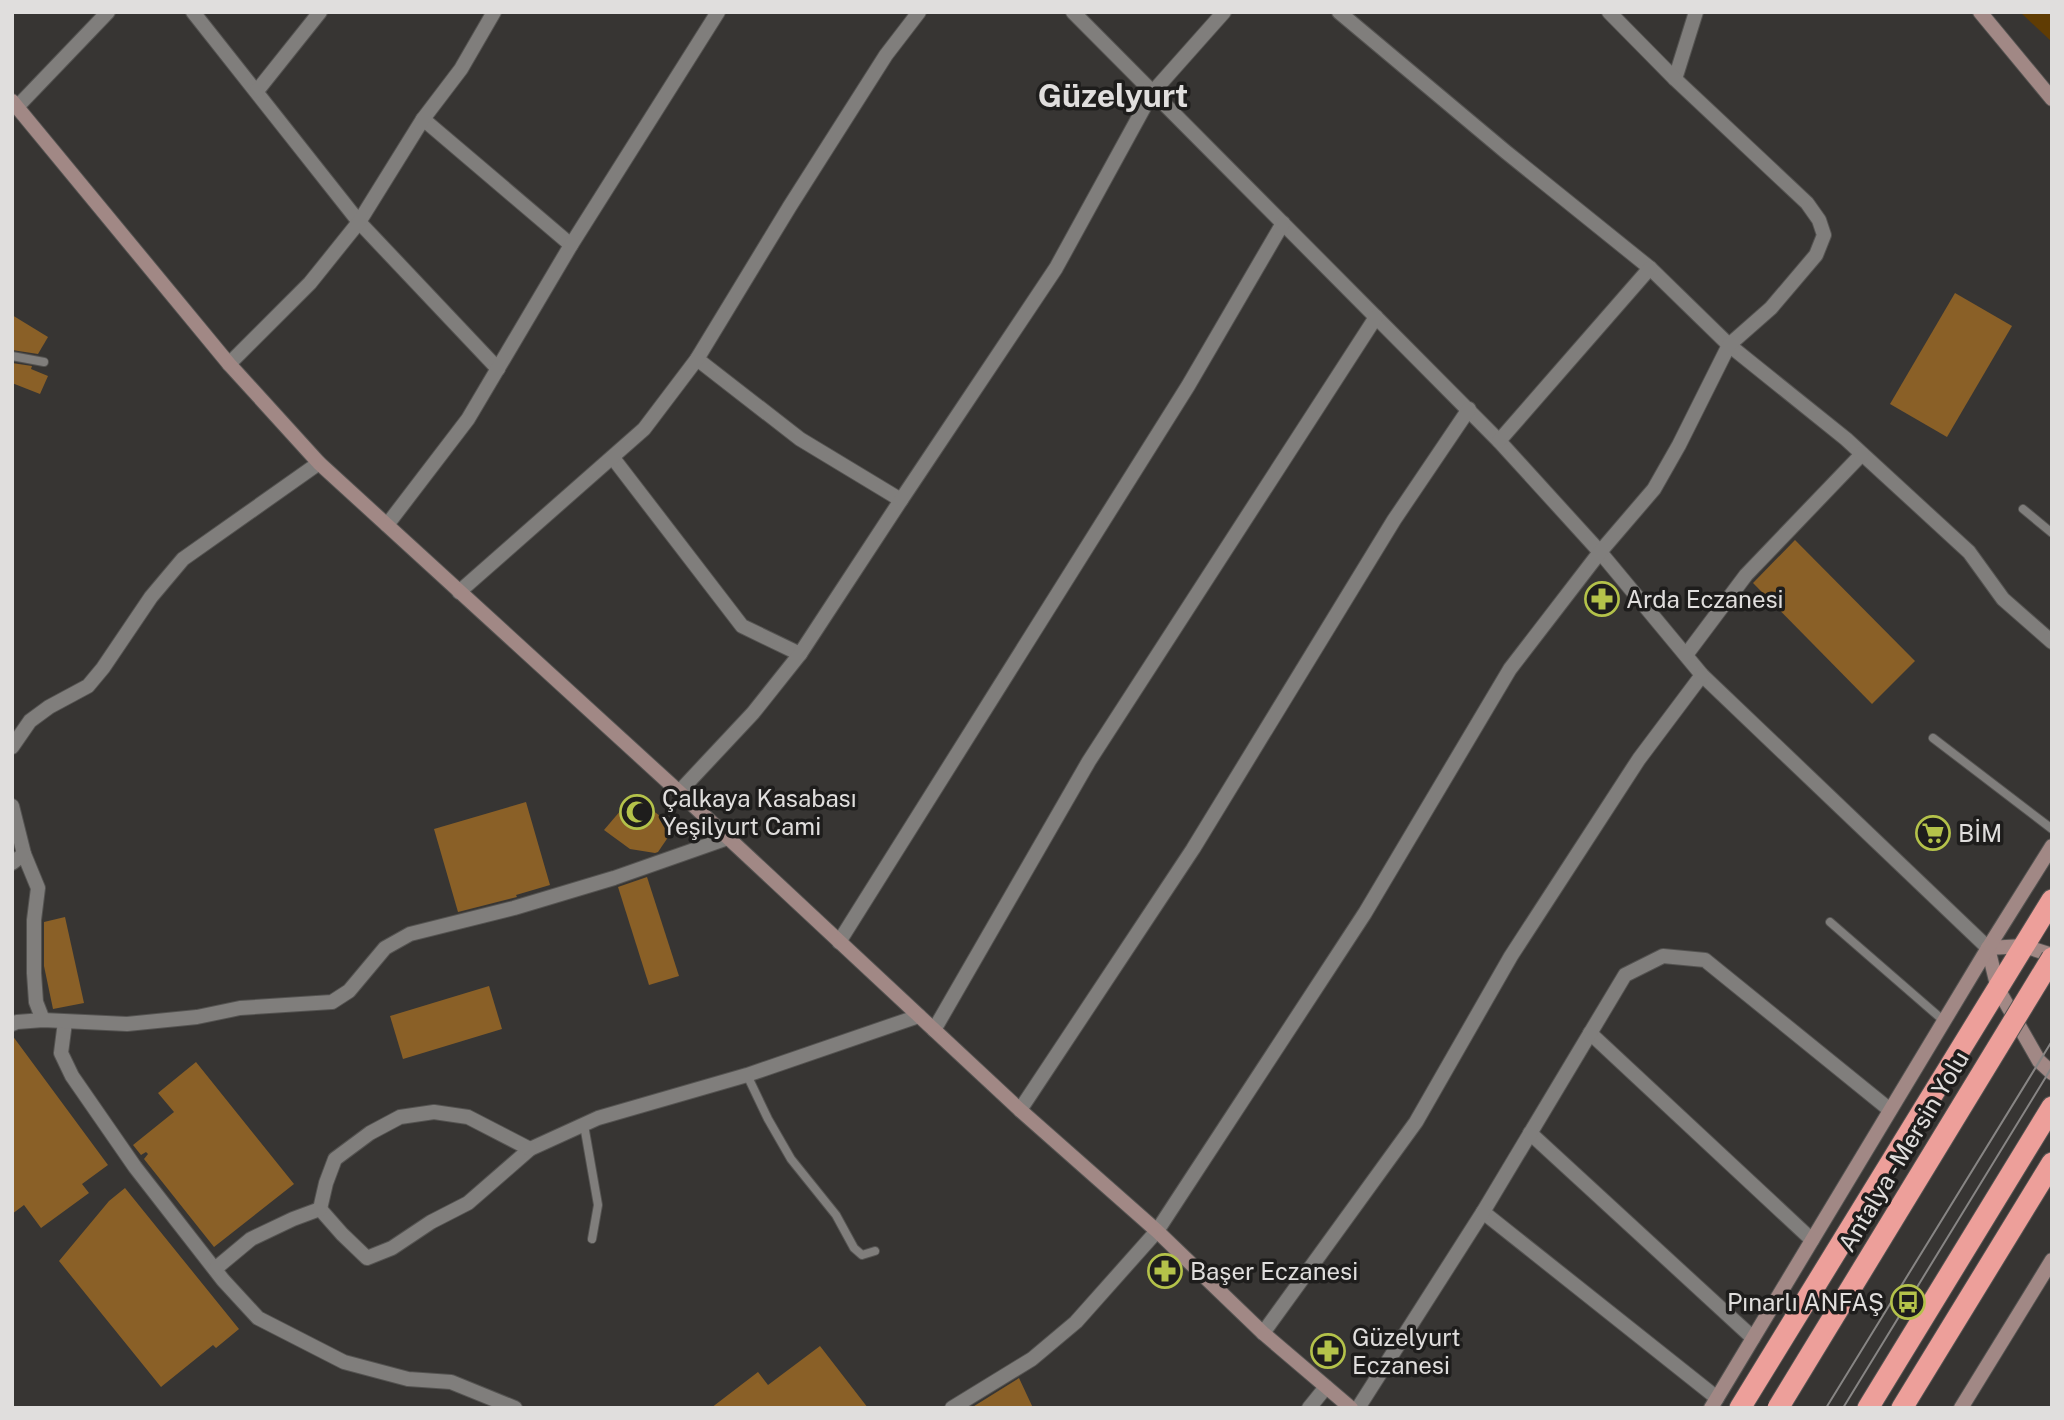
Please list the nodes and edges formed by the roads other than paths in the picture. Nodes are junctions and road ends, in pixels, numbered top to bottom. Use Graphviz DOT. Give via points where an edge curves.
graph roads {
  1 [pos="108,12"];
  2 [pos="193,12"];
  3 [pos="320,12"];
  4 [pos="494,12"];
  5 [pos="718,12"];
  6 [pos="919,12"];
  7 [pos="1073,12"];
  8 [pos="1224,12"];
  9 [pos="1339,12"];
  10 [pos="1609,12"];
  11 [pos="1696,12"];
  12 [pos="1980,12"];
  13 [pos="1675,79"];
  14 [pos="257,91"];
  15 [pos="1152,93"];
  16 [pos="2052,99"];
  17 [pos="15,104"];
  18 [pos="423,119"];
  19 [pos="359,222"];
  20 [pos="1283,223"];
  21 [pos="571,245"];
  22 [pos="1650,268"];
  23 [pos="1376,317"];
  24 [pos="1729,345"];
  25 [pos="12,356"];
  26 [pos="697,359"];
  27 [pos="44,362"];
  28 [pos="229,364"];
  29 [pos="498,369"];
  30 [pos="1469,409"];
  31 [pos="1499,440"];
  32 [pos="1862,454"];
  33 [pos="613,458"];
  34 [pos="319,463"];
  35 [pos="901,500"];
  36 [pos="2023,509"];
  37 [pos="387,525"];
  38 [pos="2052,533"];
  39 [pos="1600,552"];
  40 [pos="459,592"];
  41 [pos="2052,642"];
  42 [pos="800,654"];
  43 [pos="1686,655"];
  44 [pos="1702,675"];
  45 [pos="1933,738"];
  46 [pos="12,747"];
  47 [pos="679,792"];
  48 [pos="12,806"];
  49 [pos="2052,829"];
  50 [pos="728,838"];
  51 [pos="2052,846"];
  52 [pos="18,858"];
  53 [pos="2052,900"];
  54 [pos="1830,922"];
  55 [pos="839,942"];
  56 [pos="2024,946"];
  57 [pos="1987,948"];
  58 [pos="2052,957"];
  59 [pos="1998,989"];
  60 [pos="919,1016"];
  61 [pos="43,1020"];
  62 [pos="1944,1021"];
  63 [pos="65,1022"];
  64 [pos="12,1024"];
  65 [pos="934,1030"];
  66 [pos="1590,1033"];
  67 [pos="2052,1073"];
  68 [pos="747,1075"];
  69 [pos="2052,1107"];
  70 [pos="1020,1110"];
  71 [pos="1890,1110"];
  72 [pos="584,1125"];
  73 [pos="1530,1133"];
  74 [pos="530,1149"];
  75 [pos="2052,1163"];
  76 [pos="320,1209"];
  77 [pos="1483,1212"];
  78 [pos="1157,1231"];
  79 [pos="592,1239"];
  80 [pos="1812,1240"];
  81 [pos="876,1251"];
  82 [pos="2052,1260"];
  83 [pos="215,1269"];
  84 [pos="1263,1333"];
  85 [pos="1753,1338"];
  86 [pos="1326,1387"];
  87 [pos="1714,1403"];
  88 [pos="515,1408"];
  89 [pos="952,1408"];
  90 [pos="1309,1408"];
  91 [pos="1351,1408"];
  92 [pos="1357,1408"];
  93 [pos="1740,1408"];
  94 [pos="1778,1408"];
  95 [pos="1867,1408"];
  96 [pos="1902,1408"];
  97 [pos="1961,1408"];
  1 -- 17 [label="street"];
  2 -- 14 [label="street"];
  3 -- 14 [label="street"];
  4 -- 18 [label="street" via="461,69"];
  5 -- 21 [label="street"];
  6 -- 26 [label="street" via="886,55"];
  7 -- 15 [label="street"];
  8 -- 15 [label="street"];
  9 -- 22 [label="street"];
  10 -- 13 [label="street"];
  11 -- 13 [label="street"];
  12 -- 16 [label="main road"];
  13 -- 24 [label="street" via="1807,203 1824,234 1816,255 1771,308"];
  14 -- 19 [label="street"];
  15 -- 20 [label="street"];
  15 -- 35 [label="street" via="1056,268"];
  17 -- 28 [label="main road"];
  18 -- 19 [label="street"];
  18 -- 21 [label="street"];
  19 -- 28 [label="street" via="310,283"];
  19 -- 29 [label="street"];
  20 -- 23 [label="street"];
  20 -- 55 [label="street" via="1188,386"];
  21 -- 29 [label="street"];
  22 -- 24 [label="street"];
  22 -- 31 [label="street"];
  23 -- 30 [label="street"];
  23 -- 65 [label="street" via="1090,761"];
  24 -- 32 [label="street"];
  24 -- 39 [label="street" via="1654,489"];
  25 -- 27 [label="lane"];
  26 -- 33 [label="street" via="644,429"];
  26 -- 35 [label="street" via="800,439"];
  28 -- 34 [label="main road"];
  29 -- 37 [label="street" via="468,419"];
  30 -- 31 [label="street"];
  30 -- 70 [label="street" via="1394,520 1193,849"];
  31 -- 39 [label="street"];
  32 -- 41 [label="street" via="1969,552 2003,599"];
  32 -- 43 [label="street" via="1746,575"];
  33 -- 40 [label="street"];
  33 -- 42 [label="street" via="742,626"];
  34 -- 37 [label="main road"];
  34 -- 46 [label="street" via="183,559 88,686 30,721"];
  35 -- 42 [label="street"];
  36 -- 38 [label="lane"];
  37 -- 40 [label="main road"];
  39 -- 43 [label="street"];
  39 -- 78 [label="street" via="1510,669 1365,913"];
  40 -- 47 [label="main road"];
  42 -- 47 [label="street" via="753,713"];
  43 -- 44 [label="street"];
  44 -- 57 [label="street"];
  44 -- 84 [label="street" via="1639,760 1511,956 1416,1122"];
  45 -- 49 [label="lane"];
  47 -- 50 [label="main road"];
  48 -- 52 [label="street"];
  50 -- 55 [label="main road"];
  50 -- 63 [label="street" via="527,904 410,934 385,947 349,991 332,1002 240,1008 127,1024"];
  51 -- 57 [label="main road"];
  52 -- 61 [label="street" via="38,888 34,973"];
  53 -- 56 [label="highway"];
  54 -- 62 [label="lane"];
  55 -- 60 [label="main road"];
  56 -- 57 [label="main road"];
  56 -- 58 [label="main road"];
  56 -- 59 [label="highway"];
  57 -- 59 [label="main road"];
  57 -- 62 [label="main road"];
  58 -- 94 [label="highway, Antalya - Mersin Yolu, bridge"];
  59 -- 67 [label="main road" via="2039,1061"];
  59 -- 93 [label="highway"];
  60 -- 65 [label="main road"];
  60 -- 68 [label="street"];
  61 -- 63 [label="street"];
  61 -- 64 [label="street"];
  62 -- 71 [label="main road"];
  63 -- 83 [label="street" via="61,1053 72,1076 135,1167"];
  65 -- 70 [label="main road"];
  66 -- 71 [label="street" via="1625,975 1663,956 1705,960"];
  66 -- 73 [label="street"];
  66 -- 80 [label="street"];
  68 -- 72 [label="street"];
  68 -- 81 [label="lane" via="791,1158 836,1215 854,1248 862,1255"];
  69 -- 95 [label="highway"];
  70 -- 78 [label="main road"];
  71 -- 80 [label="main road"];
  72 -- 74 [label="street"];
  72 -- 79 [label="lane" via="598,1205"];
  73 -- 77 [label="street"];
  73 -- 85 [label="street"];
  74 -- 76 [label="street" via="468,1203 367,1258"];
  74 -- 76 [label="street" via="468,1117 434,1112 400,1117 335,1159"];
  75 -- 96 [label="highway"];
  76 -- 83 [label="street" via="251,1238"];
  77 -- 87 [label="street"];
  77 -- 92 [label="street"];
  78 -- 84 [label="main road"];
  78 -- 89 [label="street" via="1076,1322 1032,1359"];
  80 -- 85 [label="main road"];
  82 -- 97 [label="main road"];
  83 -- 88 [label="street" via="258,1318 344,1362 408,1379 451,1382"];
  84 -- 86 [label="main road"];
  85 -- 87 [label="main road"];
  86 -- 90 [label="street"];
  86 -- 91 [label="main road"];
}
